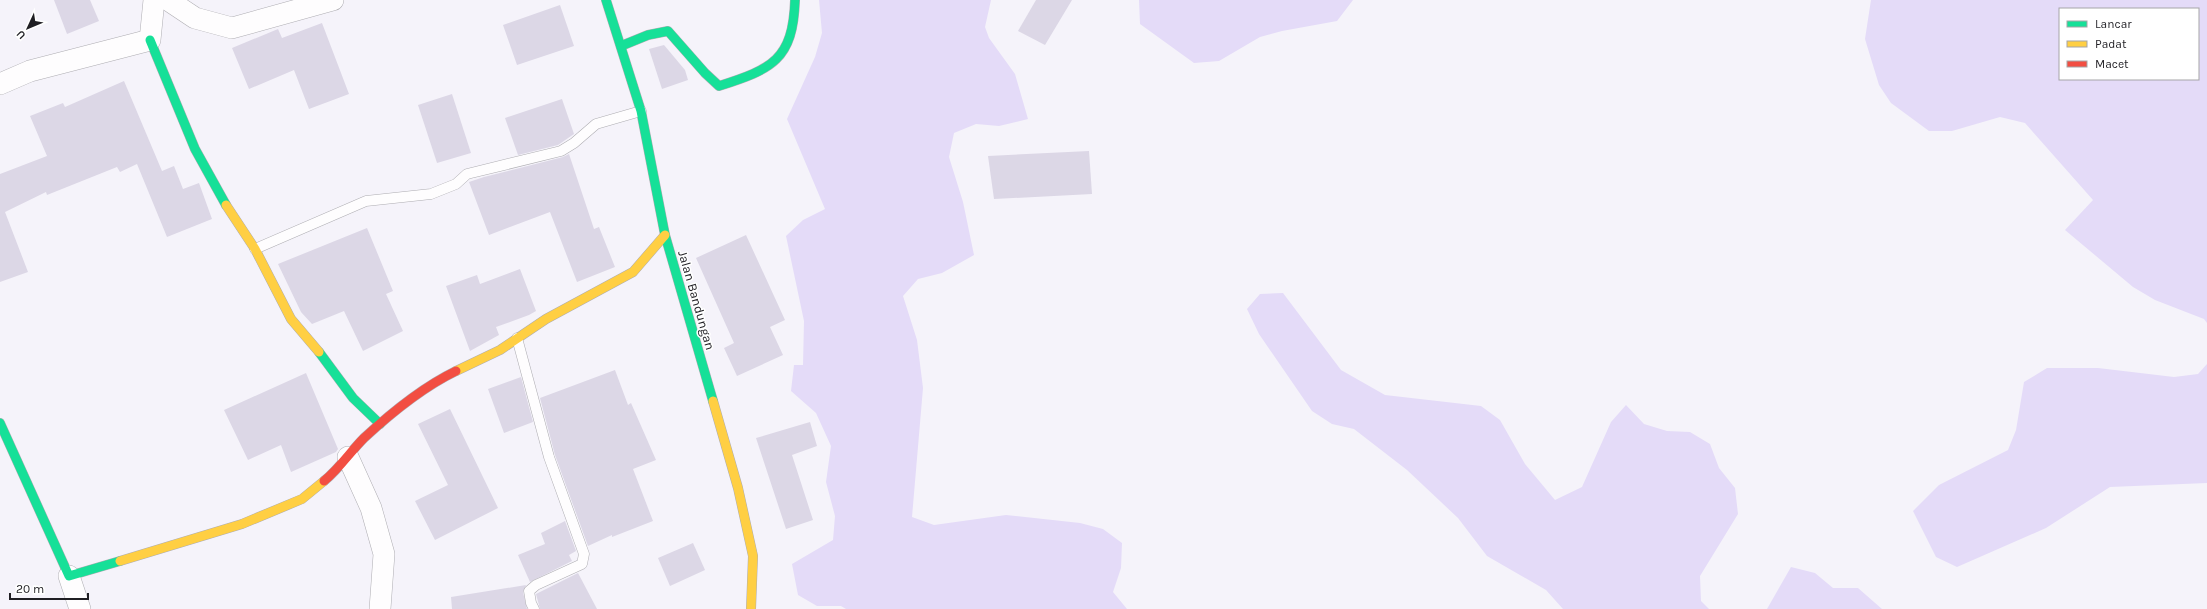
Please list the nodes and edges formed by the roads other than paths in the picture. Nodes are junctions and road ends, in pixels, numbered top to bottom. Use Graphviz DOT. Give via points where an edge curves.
graph roads {
  1 [pos="154,0"];
  2 [pos="168,0"];
  3 [pos="333,0"];
  4 [pos="606,0"];
  5 [pos="795,0"];
  6 [pos="150,40"];
  7 [pos="621,46"];
  8 [pos="0,84"];
  9 [pos="641,110"];
  10 [pos="665,235"];
  11 [pos="255,249"];
  12 [pos="517,338"];
  13 [pos="0,423"];
  14 [pos="380,424"];
  15 [pos="348,457"];
  16 [pos="69,576"];
  17 [pos="80,609"];
  18 [pos="380,609"];
  19 [pos="534,609"];
  20 [pos="751,609"];
  1 -- 6 [label="street"];
  2 -- 3 [label="street" via="195,18 232,28"];
  4 -- 7 [label="street, Jalan Bandungan"];
  5 -- 7 [label="street" via="794,33 786,50 765,68 719,86 703,74 668,31 648,35"];
  6 -- 8 [label="street" via="30,71"];
  6 -- 11 [label="street" via="195,149 225,203"];
  7 -- 9 [label="street, Jalan Bandungan"];
  9 -- 10 [label="street, Jalan Bandungan"];
  9 -- 11 [label="lane" via="596,124 561,151 467,174 456,184 431,194 366,201"];
  10 -- 12 [label="street" via="633,272 585,297"];
  10 -- 20 [label="street, Jalan Bandungan" via="745,519 753,556"];
  11 -- 14 [label="street" via="291,319 311,340 353,398"];
  12 -- 14 [label="street" via="480,360 438,380"];
  12 -- 19 [label="lane" via="549,457 584,554 582,564 536,585 529,591 530,603"];
  13 -- 16 [label="street"];
  14 -- 15 [label="street"];
  15 -- 16 [label="street" via="335,472 302,499 242,524"];
  15 -- 18 [label="street" via="371,508 384,554"];
  16 -- 17 [label="street"];
}
